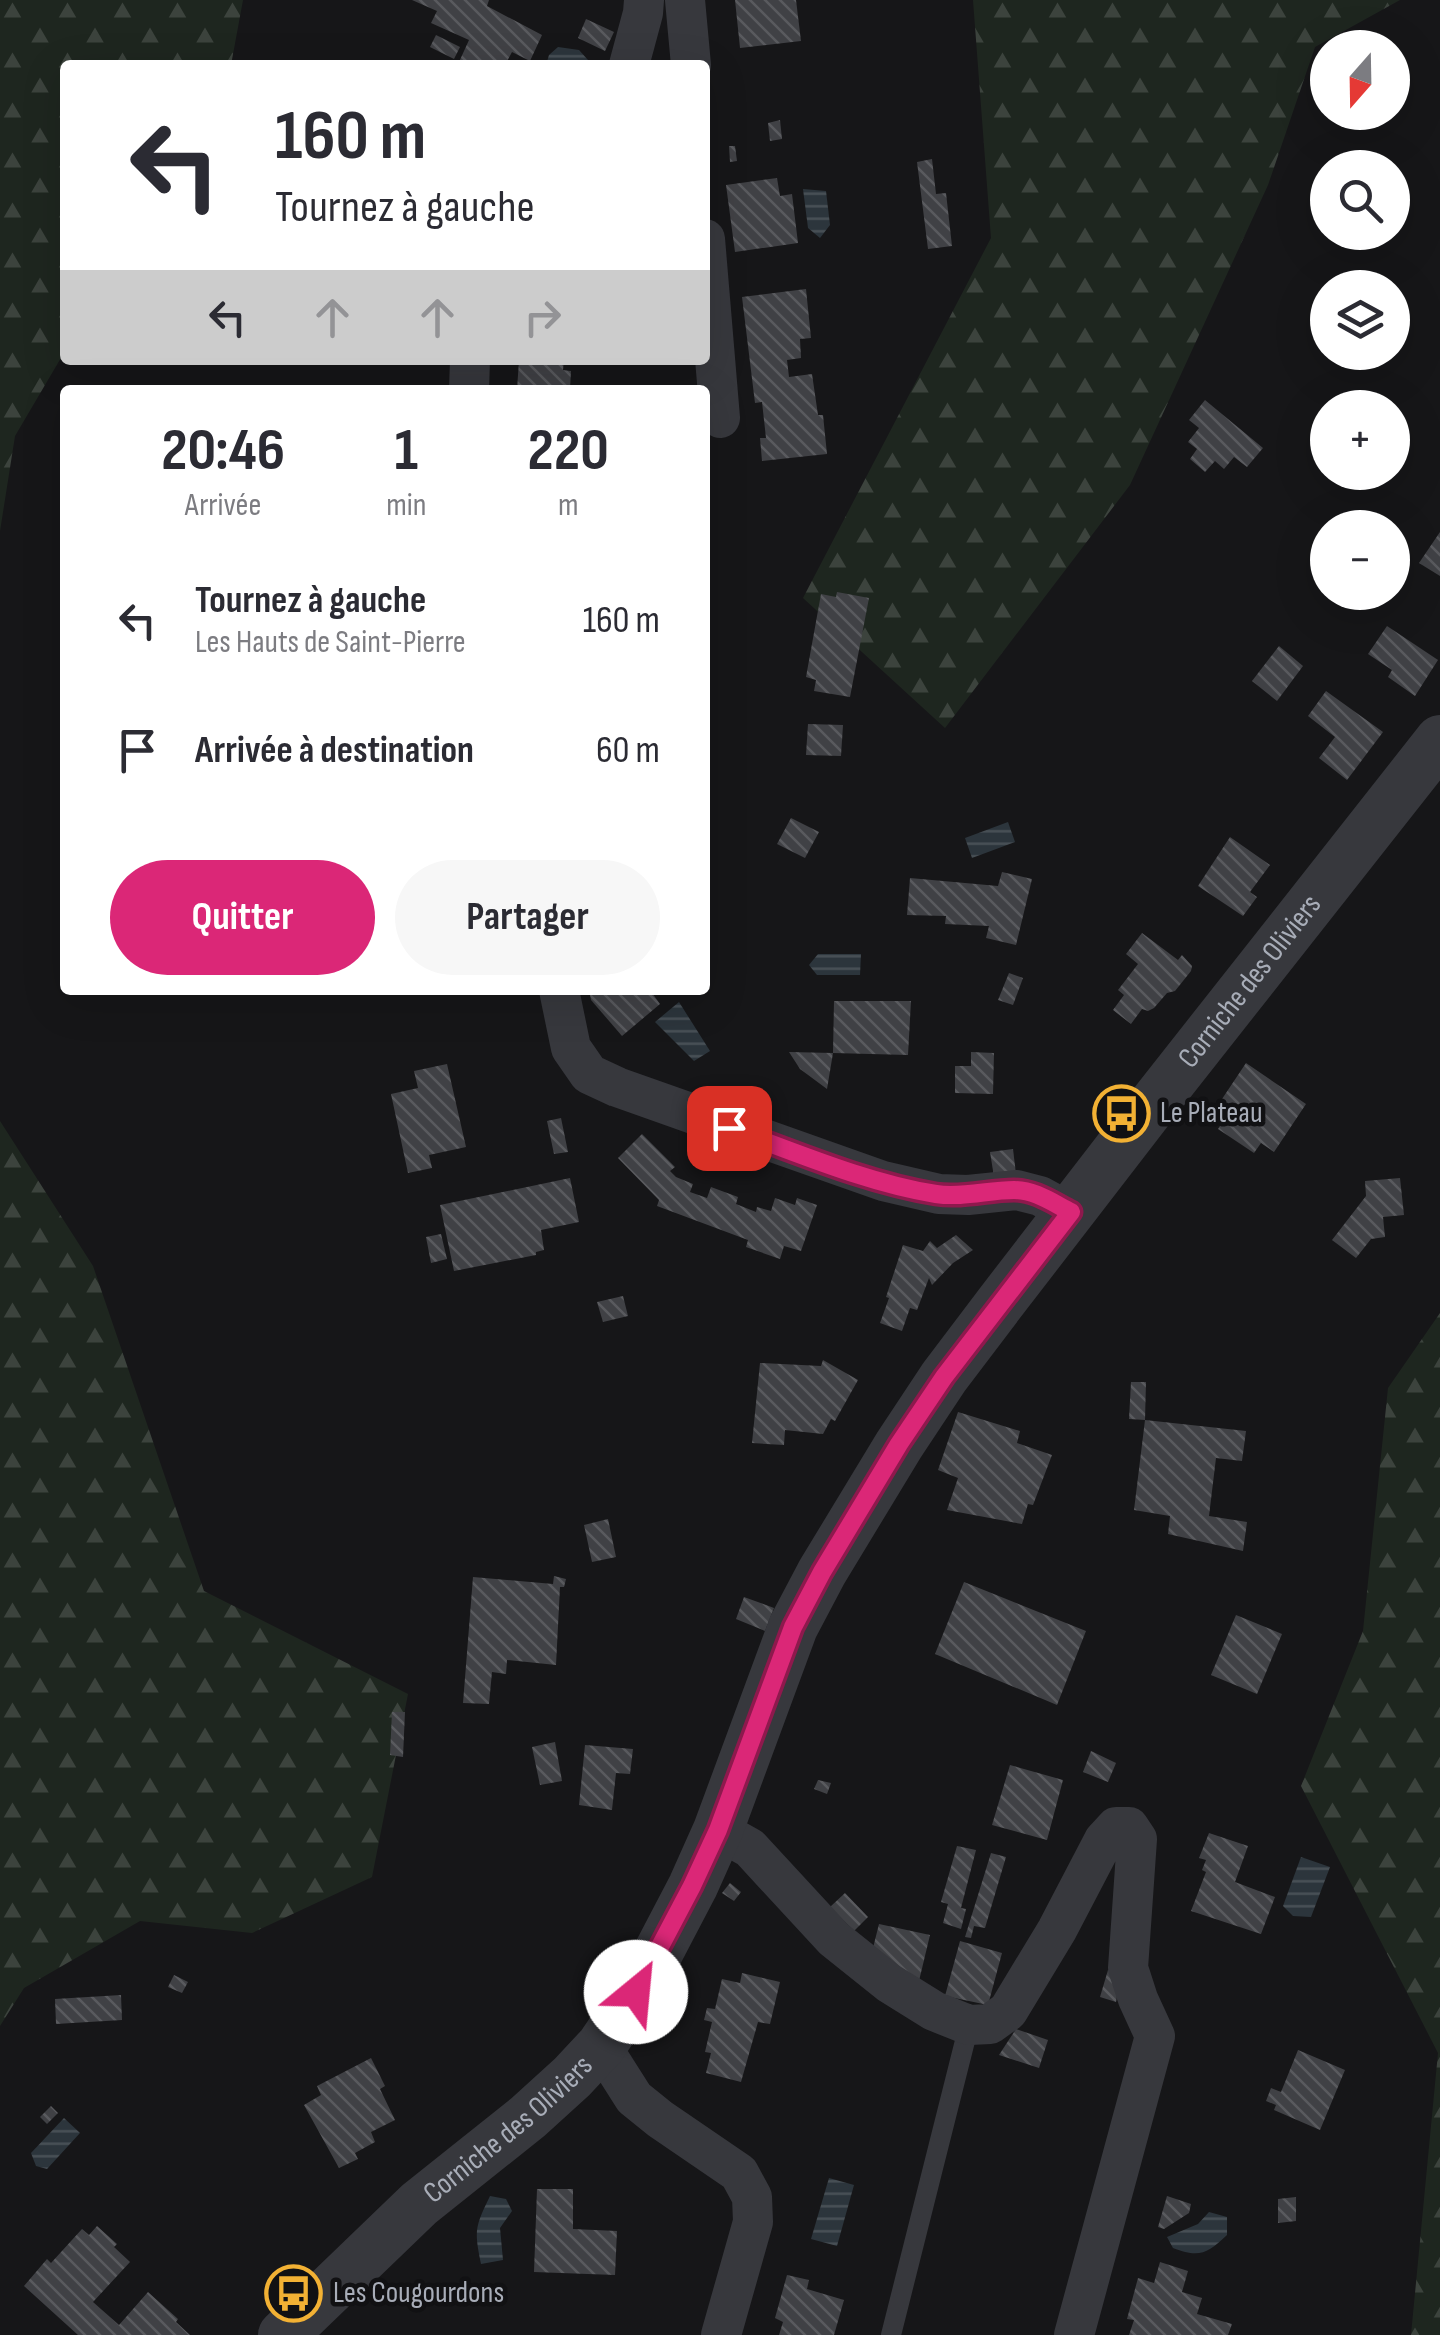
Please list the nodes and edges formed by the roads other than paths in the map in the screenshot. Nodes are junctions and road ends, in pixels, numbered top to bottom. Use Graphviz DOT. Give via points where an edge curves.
graph roads {
  1 [pos="644,0"];
  2 [pos="685,0"];
  3 [pos="630,60"];
  4 [pos="690,60"];
  5 [pos="710,299"];
  6 [pos="720,418"];
  7 [pos="1440,740"];
  8 [pos="560,995"];
  9 [pos="1071,1212"];
  10 [pos="718,1830"];
  11 [pos="969,2025"];
  12 [pos="601,2046"];
  13 [pos="282,2335"];
  14 [pos="721,2335"];
  15 [pos="891,2335"];
  16 [pos="1074,2335"];
  1 -- 3 [label="street"];
  2 -- 4 [label="street"];
  5 -- 6 [label="street"];
  7 -- 9 [label="street, Corniche des Oliviers"];
  8 -- 9 [label="street" via="571,1048 590,1074 617,1087 882,1181 939,1194 1017,1190"];
  9 -- 10 [label="street, Corniche des Oliviers" via="944,1377 822,1572 793,1627"];
  10 -- 11 [label="street" via="750,1848 834,1939 889,1983"];
  10 -- 12 [label="street, Corniche des Oliviers" via="636,1992"];
  11 -- 15 [label="lane"];
  11 -- 16 [label="street" via="990,2024 1008,2010 1104,1840 1116,1828 1129,1828 1136,1839 1128,1968 1155,2036"];
  12 -- 13 [label="street, Corniche des Oliviers" via="528,2117 419,2204"];
  12 -- 14 [label="street" via="634,2098 740,2173 752,2197 753,2222"];
}
